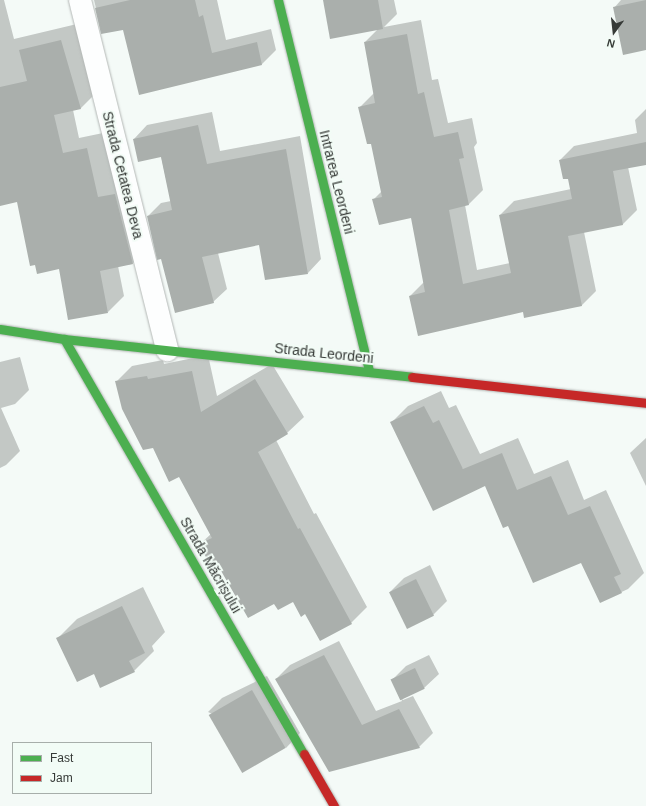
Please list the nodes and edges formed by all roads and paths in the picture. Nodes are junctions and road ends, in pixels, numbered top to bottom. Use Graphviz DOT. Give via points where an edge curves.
graph roads {
  1 [pos="80,0"];
  2 [pos="278,0"];
  3 [pos="0,330"];
  4 [pos="64,339"];
  5 [pos="167,350"];
  6 [pos="368,371"];
  7 [pos="646,403"];
  8 [pos="334,806"];
  1 -- 5 [label="street, Strada Cetatea Deva"];
  2 -- 6 [label="street, Intrarea Leordeni"];
  3 -- 4 [label="street, Strada Leordeni"];
  4 -- 5 [label="street, Strada Leordeni"];
  4 -- 8 [label="street, Strada Măcrișului"];
  5 -- 6 [label="street, Strada Leordeni"];
  6 -- 7 [label="street, Strada Leordeni"];
}
